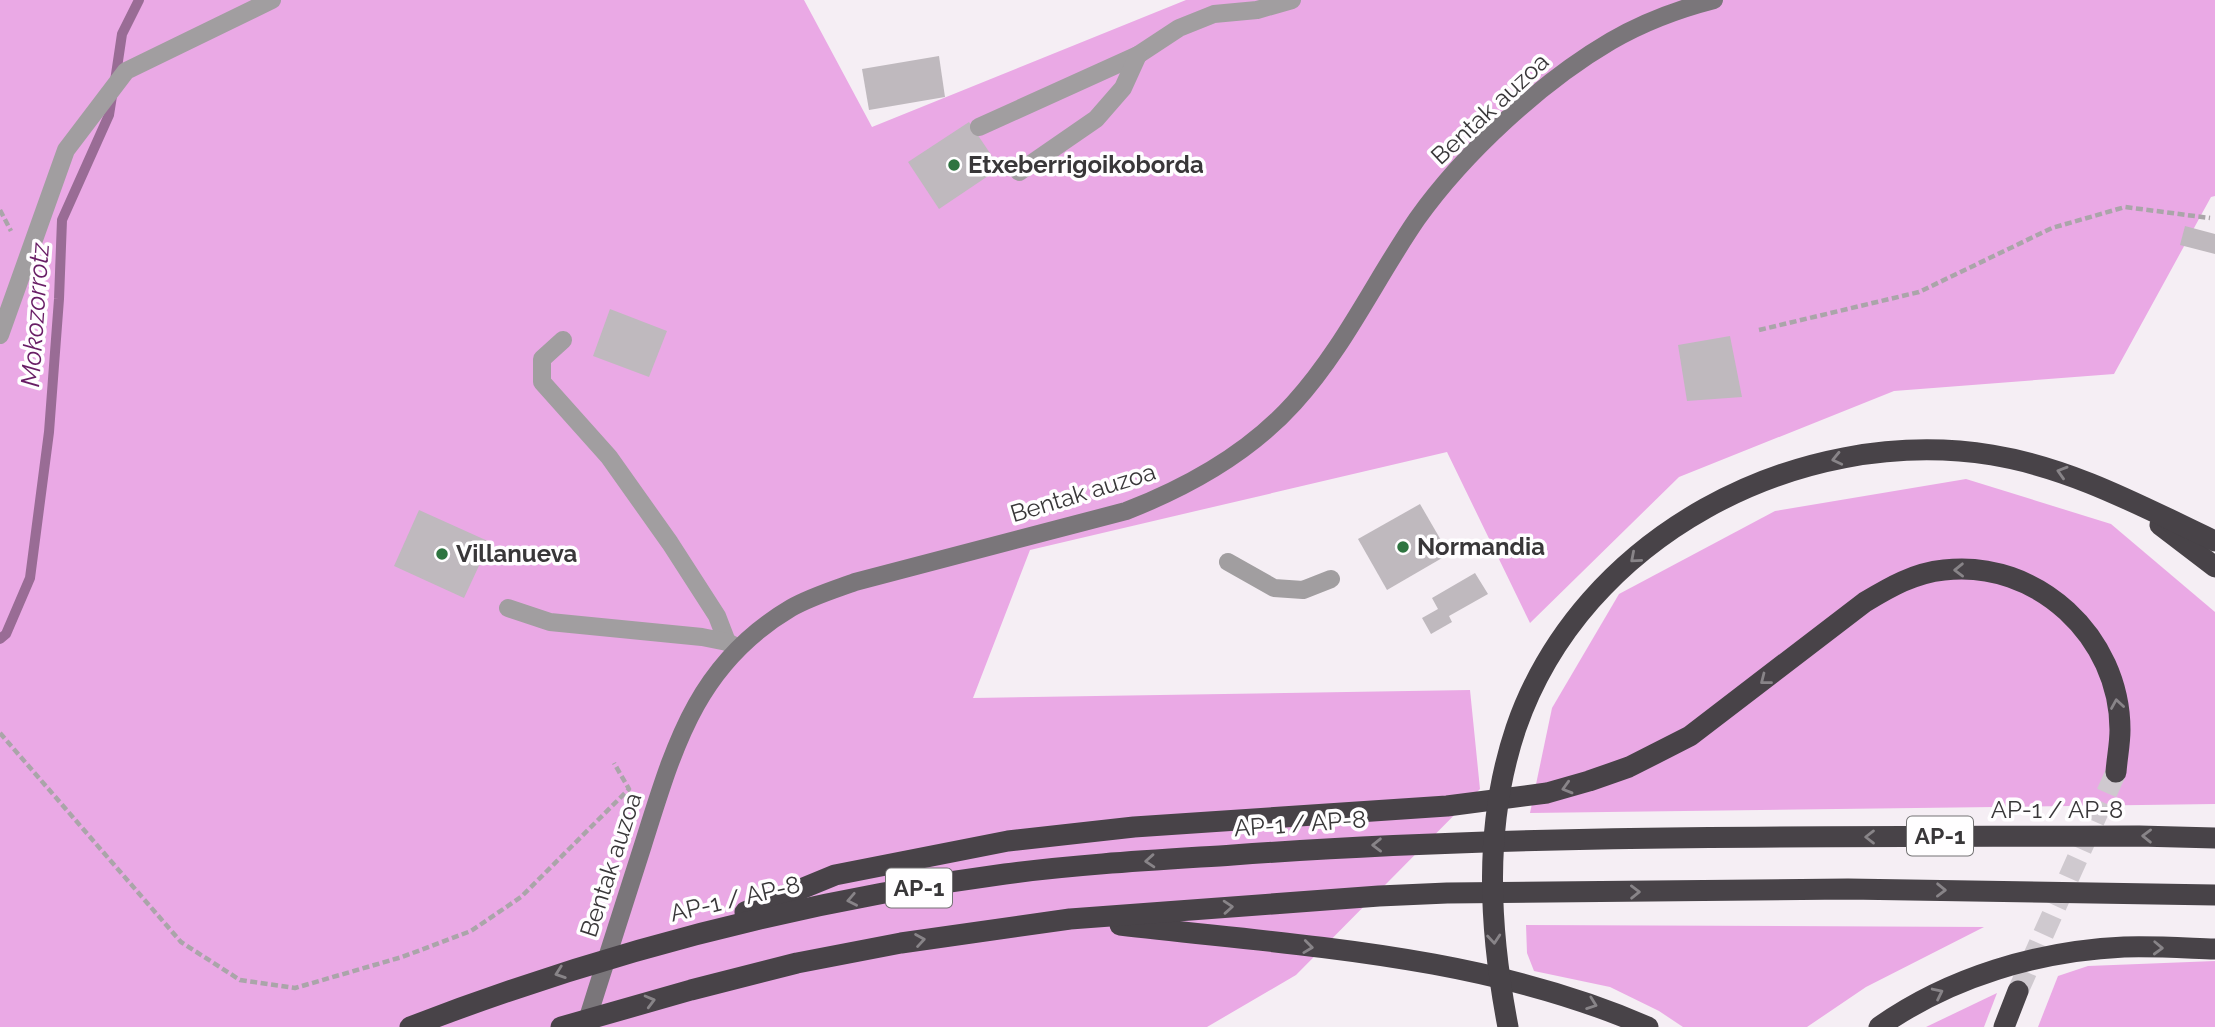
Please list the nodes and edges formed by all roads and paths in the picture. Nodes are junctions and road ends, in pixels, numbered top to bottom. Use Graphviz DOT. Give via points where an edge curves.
graph roads {
  1 [pos="272,0"];
  2 [pos="1292,0"];
  3 [pos="1714,0"];
  4 [pos="1138,55"];
  5 [pos="979,127"];
  6 [pos="1018,172"];
  7 [pos="2210,218"];
  8 [pos="1759,330"];
  9 [pos="0,335"];
  10 [pos="563,340"];
  11 [pos="2125,498"];
  12 [pos="2215,532"];
  13 [pos="2215,541"];
  14 [pos="2215,550"];
  15 [pos="2215,557"];
  16 [pos="1228,562"];
  17 [pos="2215,567"];
  18 [pos="1331,579"];
  19 [pos="508,608"];
  20 [pos="733,645"];
  21 [pos="0,733"];
  22 [pos="614,763"];
  23 [pos="2116,772"];
  24 [pos="2215,838"];
  25 [pos="2215,895"];
  26 [pos="1070,919"];
  27 [pos="684,937"];
  28 [pos="2215,949"];
  29 [pos="2018,991"];
  30 [pos="410,1027"];
  31 [pos="561,1027"];
  32 [pos="585,1027"];
  33 [pos="1508,1027"];
  34 [pos="1648,1027"];
  35 [pos="1879,1027"];
  36 [pos="2004,1027"];
  1 -- 9 [label="street" via="126,71 66,150"];
  2 -- 4 [label="street" via="1214,15 1179,28"];
  3 -- 20 [label="main road, Bentak auzoa" via="1612,40 1567,70 1488,138 1419,217 1317,376 1264,432 1233,456 1164,496 1126,511 823,594"];
  4 -- 5 [label="street"];
  4 -- 6 [label="street" via="1123,88 1096,119"];
  7 -- 8 [label="path" via="2125,206 2052,228 1919,292"];
  10 -- 20 [label="street" via="542,359 542,382 609,457 670,543"];
  11 -- 12 [label="highway"];
  11 -- 13 [label="highway"];
  11 -- 14 [label="highway"];
  11 -- 15 [label="highway"];
  11 -- 17 [label="highway"];
  11 -- 33 [label="highway, one-way" via="2082,479 1992,455 1946,450 1853,455 1762,480 1718,500 1640,553 1605,585 1546,661 1517,727 1504,771 1492,861 1492,907"];
  16 -- 18 [label="street" via="1273,588 1303,590"];
  19 -- 20 [label="street" via="550,622"];
  20 -- 32 [label="main road, Bentak auzoa" via="681,733"];
  21 -- 22 [label="path" via="181,942 240,979 295,988 471,931 522,897 629,789"];
  23 -- 27 [label="highway, one-way" via="2120,729 2115,694 2094,640 2072,615 2022,581 1972,569 1944,570 1892,585 1690,736 1589,781 1547,793 1447,806 1134,827 1008,841 835,875"];
  24 -- 27 [label="highway, AP-1 / AP-8 / AP-1, one-way" via="1678,837 1364,845 1003,874 798,910"];
  26 -- 25 [label="highway, AP-1, one-way" via="1447,893 1848,889"];
  31 -- 26 [label="highway, AP-1, one-way" via="797,963"];
  26 -- 34 [label="highway, one-way" via="1418,961 1572,997"];
  27 -- 30 [label="highway, AP-1 / AP-8 / AP-1, one-way" via="575,968"];
  35 -- 28 [label="highway, one-way" via="1936,993 2028,960 2125,947"];
  29 -- 36 [label="highway"];
}
